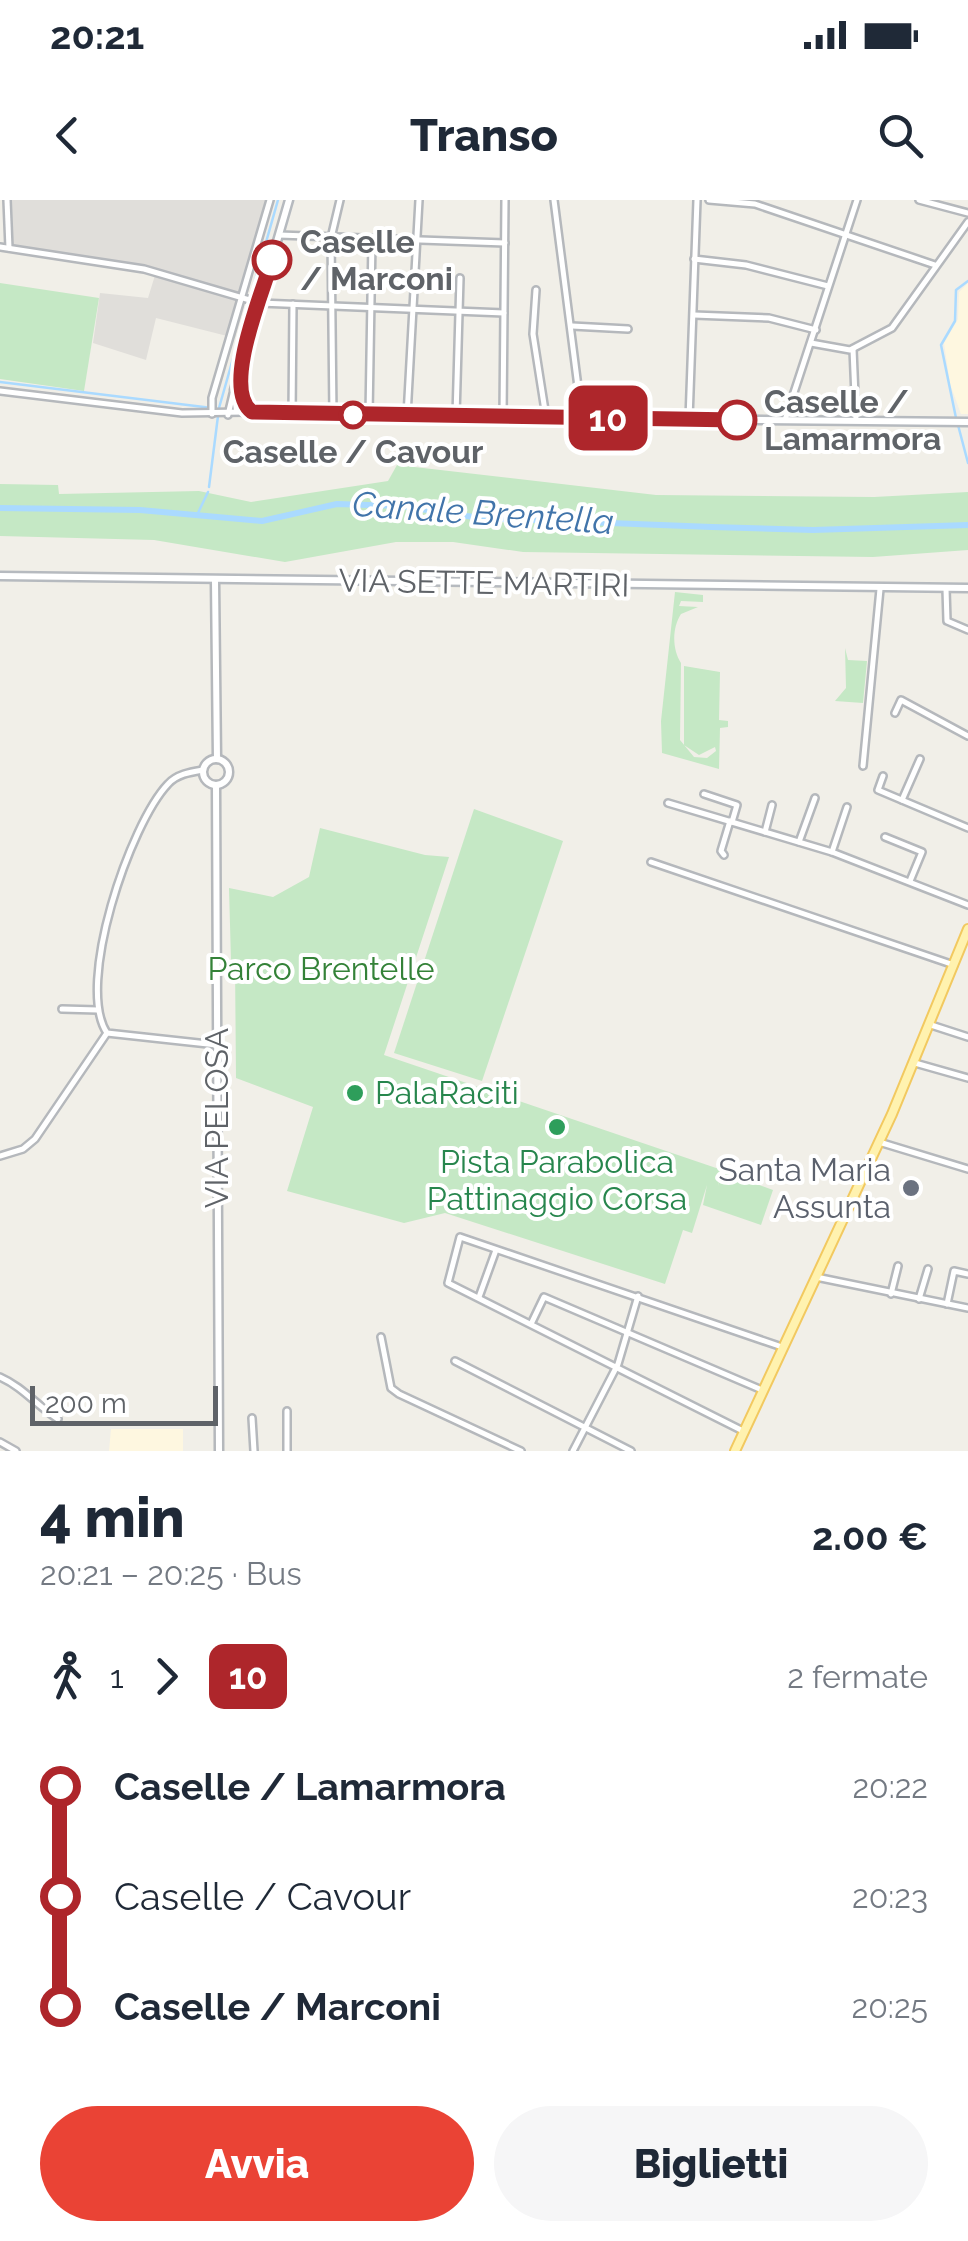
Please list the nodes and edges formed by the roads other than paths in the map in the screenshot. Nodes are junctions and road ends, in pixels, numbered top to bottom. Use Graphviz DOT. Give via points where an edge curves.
graph roads {
  1 [pos="7,200"];
  2 [pos="270,200"];
  3 [pos="289,200"];
  4 [pos="340,200"];
  5 [pos="419,200"];
  6 [pos="505,200"];
  7 [pos="554,200"];
  8 [pos="697,200"];
  9 [pos="710,200"];
  10 [pos="858,200"];
  11 [pos="919,200"];
  12 [pos="968,213"];
  13 [pos="968,222"];
  14 [pos="279,236"];
  15 [pos="331,238"];
  16 [pos="846,238"];
  17 [pos="372,240"];
  18 [pos="417,242"];
  19 [pos="505,244"];
  20 [pos="0,246"];
  21 [pos="9,248"];
  22 [pos="694,259"];
  23 [pos="935,265"];
  24 [pos="460,278"];
  25 [pos="830,287"];
  26 [pos="536,290"];
  27 [pos="242,298"];
  28 [pos="258,302"];
  29 [pos="293,304"];
  30 [pos="333,307"];
  31 [pos="370,309"];
  32 [pos="412,311"];
  33 [pos="458,312"];
  34 [pos="504,313"];
  35 [pos="694,315"];
  36 [pos="572,326"];
  37 [pos="628,329"];
  38 [pos="816,330"];
  39 [pos="812,344"];
  40 [pos="854,349"];
  41 [pos="239,373"];
  42 [pos="234,390"];
  43 [pos="0,391"];
  44 [pos="242,401"];
  45 [pos="252,412"];
  46 [pos="218,414"];
  47 [pos="241,414"];
  48 [pos="274,415"];
  49 [pos="292,415"];
  50 [pos="333,415"];
  51 [pos="369,416"];
  52 [pos="406,416"];
  53 [pos="456,416"];
  54 [pos="503,417"];
  55 [pos="546,417"];
  56 [pos="582,418"];
  57 [pos="689,419"];
  58 [pos="786,420"];
  59 [pos="856,420"];
  60 [pos="965,422"];
  61 [pos="0,576"];
  62 [pos="215,580"];
  63 [pos="946,588"];
  64 [pos="968,588"];
  65 [pos="880,589"];
  66 [pos="968,630"];
  67 [pos="895,712"];
  68 [pos="968,736"];
  69 [pos="217,759"];
  70 [pos="920,759"];
  71 [pos="863,766"];
  72 [pos="204,770"];
  73 [pos="883,776"];
  74 [pos="216,785"];
  75 [pos="704,794"];
  76 [pos="815,798"];
  77 [pos="902,800"];
  78 [pos="668,803"];
  79 [pos="772,805"];
  80 [pos="847,808"];
  81 [pos="731,822"];
  82 [pos="968,828"];
  83 [pos="764,832"];
  84 [pos="884,836"];
  85 [pos="800,842"];
  86 [pos="832,852"];
  87 [pos="724,855"];
  88 [pos="651,862"];
  89 [pos="910,881"];
  90 [pos="968,905"];
  91 [pos="968,929"];
  92 [pos="954,965"];
  93 [pos="62,1009"];
  94 [pos="98,1010"];
  95 [pos="930,1025"];
  96 [pos="108,1033"];
  97 [pos="968,1037"];
  98 [pos="217,1045"];
  99 [pos="915,1063"];
  100 [pos="968,1078"];
  101 [pos="879,1142"];
  102 [pos="0,1156"];
  103 [pos="968,1169"];
  104 [pos="496,1250"];
  105 [pos="898,1266"];
  106 [pos="928,1269"];
  107 [pos="968,1274"];
  108 [pos="816,1277"];
  109 [pos="891,1294"];
  110 [pos="638,1296"];
  111 [pos="479,1298"];
  112 [pos="919,1299"];
  113 [pos="947,1304"];
  114 [pos="968,1308"];
  115 [pos="532,1322"];
  116 [pos="627,1332"];
  117 [pos="381,1338"];
  118 [pos="782,1347"];
  119 [pos="454,1361"];
  120 [pos="616,1367"];
  121 [pos="0,1378"];
  122 [pos="762,1390"];
  123 [pos="287,1411"];
  124 [pos="252,1418"];
  125 [pos="58,1419"];
  126 [pos="586,1428"];
  127 [pos="744,1431"];
  128 [pos="0,1442"];
  129 [pos="16,1451"];
  130 [pos="219,1451"];
  131 [pos="254,1451"];
  132 [pos="287,1451"];
  133 [pos="521,1451"];
  134 [pos="573,1451"];
  135 [pos="631,1451"];
  136 [pos="735,1451"];
  1 -- 21 [label="street"];
  2 -- 27 [label="street"];
  3 -- 14 [label="main road"];
  4 -- 15 [label="street"];
  5 -- 18 [label="street"];
  6 -- 19 [label="street"];
  7 -- 36 [label="street"];
  8 -- 22 [label="street"];
  9 -- 16 [label="street" via="755,204"];
  10 -- 16 [label="street"];
  11 -- 12 [label="street"];
  13 -- 23 [label="street"];
  14 -- 15 [label="street"];
  14 -- 28 [label="main road"];
  15 -- 17 [label="street"];
  15 -- 30 [label="street"];
  16 -- 23 [label="street"];
  16 -- 25 [label="street"];
  17 -- 18 [label="street"];
  17 -- 31 [label="street"];
  18 -- 19 [label="street"];
  18 -- 32 [label="street"];
  19 -- 34 [label="street"];
  20 -- 21 [label="street"];
  21 -- 27 [label="street" via="144,269"];
  22 -- 25 [label="street"];
  22 -- 35 [label="street"];
  23 -- 40 [label="street" via="892,328"];
  24 -- 33 [label="street"];
  25 -- 38 [label="street"];
  26 -- 55 [label="street" via="533,334"];
  27 -- 28 [label="street"];
  27 -- 46 [label="street" via="212,403"];
  28 -- 29 [label="street"];
  28 -- 41 [label="main road"];
  29 -- 30 [label="street"];
  29 -- 49 [label="street"];
  30 -- 31 [label="street"];
  30 -- 50 [label="street"];
  31 -- 32 [label="street"];
  31 -- 51 [label="street"];
  32 -- 33 [label="street"];
  32 -- 52 [label="street"];
  33 -- 34 [label="street"];
  33 -- 53 [label="street"];
  34 -- 54 [label="street"];
  35 -- 38 [label="street" via="769,318"];
  35 -- 57 [label="street"];
  36 -- 37 [label="street"];
  36 -- 56 [label="street"];
  38 -- 39 [label="street"];
  39 -- 40 [label="street"];
  39 -- 58 [label="street"];
  40 -- 59 [label="street"];
  41 -- 42 [label="main road"];
  41 -- 44 [label="main road"];
  42 -- 46 [label="street"];
  42 -- 47 [label="main road"];
  43 -- 46 [label="street"];
  44 -- 45 [label="main road"];
  44 -- 47 [label="street"];
  45 -- 47 [label="street"];
  45 -- 48 [label="main road"];
  46 -- 47 [label="street"];
  47 -- 48 [label="main road"];
  48 -- 49 [label="main road"];
  49 -- 50 [label="main road"];
  50 -- 51 [label="main road"];
  51 -- 52 [label="main road"];
  52 -- 53 [label="main road"];
  53 -- 54 [label="main road"];
  54 -- 55 [label="main road"];
  55 -- 56 [label="main road"];
  56 -- 57 [label="main road"];
  57 -- 58 [label="main road"];
  58 -- 59 [label="main road"];
  59 -- 60 [label="main road"];
  61 -- 62 [label="main road, VIA SETTE MARTIRI"];
  62 -- 65 [label="main road, VIA SETTE MARTIRI"];
  62 -- 69 [label="main road, VIA PELOSA"];
  63 -- 64 [label="main road, VIA SETTE MARTIRI"];
  63 -- 65 [label="main road, VIA SETTE MARTIRI"];
  63 -- 66 [label="street" via="947,621"];
  65 -- 71 [label="street"];
  67 -- 68 [label="street" via="900,700"];
  69 -- 72 [label="main road"];
  69 -- 74 [label="main road, VIA PELOSA" via="229,772"];
  70 -- 77 [label="street"];
  72 -- 74 [label="main road"];
  72 -- 94 [label="street" via="166,785 121,876 103,924"];
  73 -- 77 [label="street" via="878,790"];
  74 -- 98 [label="main road, VIA PELOSA"];
  75 -- 81 [label="street" via="737,805"];
  76 -- 85 [label="street"];
  77 -- 82 [label="street"];
  78 -- 81 [label="street"];
  79 -- 83 [label="street"];
  80 -- 86 [label="street"];
  81 -- 83 [label="street"];
  81 -- 87 [label="street"];
  83 -- 85 [label="street"];
  84 -- 89 [label="street" via="922,852"];
  85 -- 86 [label="street"];
  86 -- 89 [label="street"];
  88 -- 92 [label="street"];
  89 -- 90 [label="street"];
  91 -- 92 [label="main road"];
  92 -- 95 [label="main road"];
  93 -- 94 [label="street"];
  94 -- 96 [label="street"];
  95 -- 97 [label="street"];
  95 -- 99 [label="main road"];
  96 -- 98 [label="street"];
  96 -- 102 [label="street" via="35,1139"];
  98 -- 130 [label="main road, VIA PELOSA"];
  99 -- 100 [label="street"];
  99 -- 101 [label="main road"];
  101 -- 103 [label="street"];
  101 -- 108 [label="main road"];
  104 -- 110 [label="street"];
  104 -- 111 [label="street"];
  104 -- 111 [label="street" via="460,1237 448,1283"];
  105 -- 109 [label="street"];
  106 -- 112 [label="street"];
  107 -- 113 [label="street" via="954,1271"];
  108 -- 109 [label="street"];
  108 -- 118 [label="main road"];
  109 -- 112 [label="street"];
  110 -- 116 [label="street"];
  110 -- 118 [label="street"];
  111 -- 115 [label="street"];
  112 -- 113 [label="street"];
  113 -- 114 [label="street"];
  115 -- 116 [label="street" via="544,1297"];
  115 -- 120 [label="street"];
  116 -- 120 [label="street"];
  116 -- 122 [label="street"];
  117 -- 133 [label="street" via="391,1388"];
  118 -- 122 [label="main road"];
  119 -- 126 [label="street"];
  120 -- 126 [label="street"];
  120 -- 127 [label="street"];
  121 -- 125 [label="street"];
  122 -- 127 [label="main road"];
  123 -- 132 [label="street"];
  124 -- 131 [label="street"];
  126 -- 134 [label="street"];
  126 -- 135 [label="street"];
  127 -- 136 [label="main road"];
  128 -- 129 [label="street"];
}
